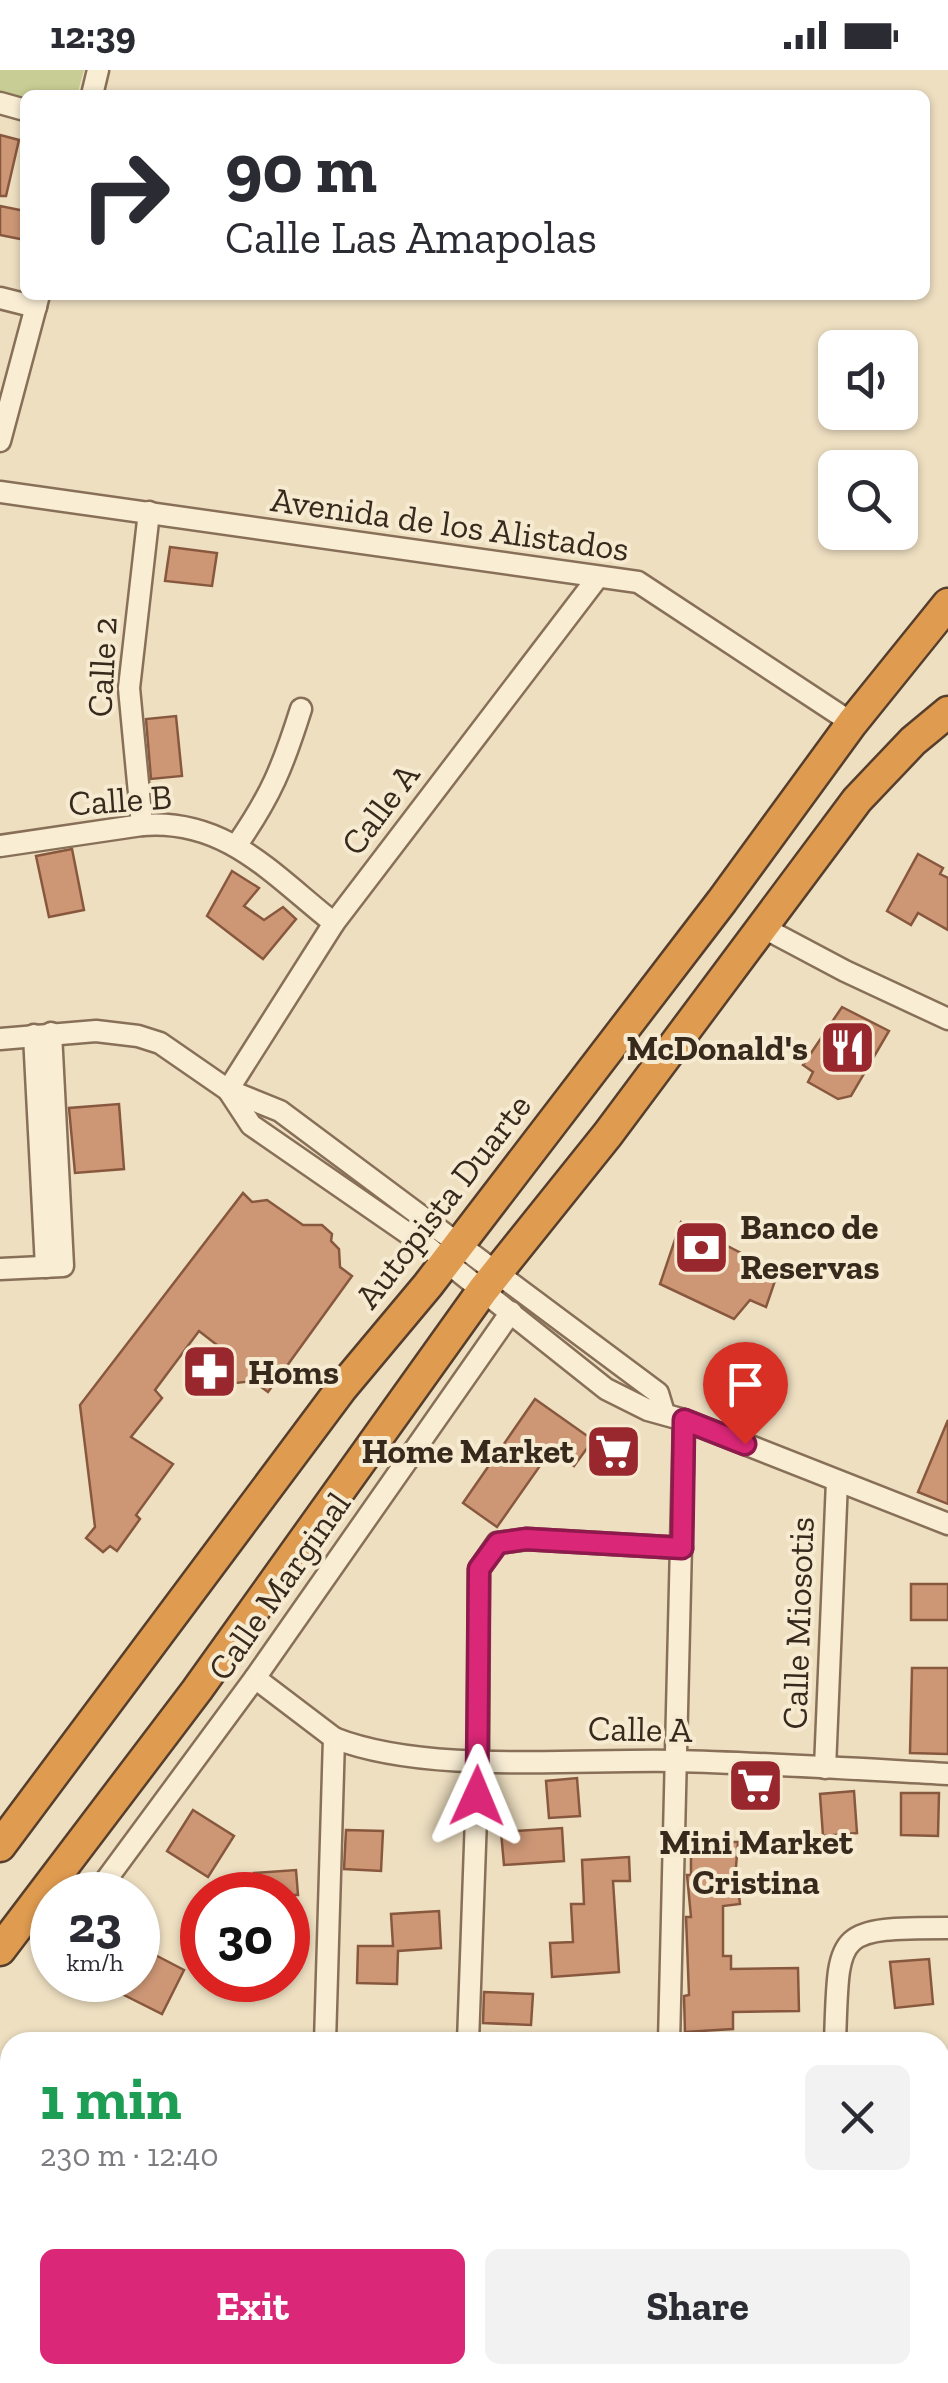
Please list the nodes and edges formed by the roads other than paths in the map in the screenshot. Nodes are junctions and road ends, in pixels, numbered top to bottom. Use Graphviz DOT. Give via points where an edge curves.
graph roads {
  1 [pos="38,301"];
  2 [pos="0,441"];
  3 [pos="0,492"];
  4 [pos="149,512"];
  5 [pos="598,578"];
  6 [pos="948,604"];
  7 [pos="301,708"];
  8 [pos="948,712"];
  9 [pos="852,723"];
  10 [pos="948,724"];
  11 [pos="912,741"];
  12 [pos="142,824"];
  13 [pos="1,840"];
  14 [pos="236,846"];
  15 [pos="334,924"];
  16 [pos="764,928"];
  17 [pos="948,1019"];
  18 [pos="42,1034"];
  19 [pos="0,1039"];
  20 [pos="228,1090"];
  21 [pos="452,1251"];
  22 [pos="0,1269"];
  23 [pos="491,1282"];
  24 [pos="511,1312"];
  25 [pos="674,1417"];
  26 [pos="837,1481"];
  27 [pos="948,1524"];
  28 [pos="682,1548"];
  29 [pos="255,1678"];
  30 [pos="334,1738"];
  31 [pos="478,1760"];
  32 [pos="675,1762"];
  33 [pos="825,1768"];
  34 [pos="948,1774"];
  35 [pos="0,1846"];
  36 [pos="112,1872"];
  37 [pos="948,1928"];
  38 [pos="0,1950"];
  39 [pos="325,2032"];
  40 [pos="468,2032"];
  41 [pos="669,2032"];
  42 [pos="836,2032"];
  1 -- 2 [label="street"];
  3 -- 4 [label="street, Avenida de los Alistados"];
  4 -- 5 [label="street, Avenida de los Alistados"];
  4 -- 12 [label="street, Calle 2" via="128,688"];
  5 -- 9 [label="street, Avenida de los Alistados" via="638,582"];
  5 -- 15 [label="street, Calle A"];
  6 -- 9 [label="highway, Autopista Duarte"];
  7 -- 14 [label="street" via="282,770"];
  8 -- 11 [label="highway"];
  9 -- 21 [label="highway, Autopista Duarte"];
  10 -- 11 [label="highway"];
  11 -- 16 [label="highway" via="858,800"];
  12 -- 13 [label="street, Calle B"];
  12 -- 14 [label="street, Calle B" via="196,828"];
  14 -- 15 [label="street, Calle B"];
  15 -- 20 [label="street, Calle A"];
  16 -- 17 [label="street"];
  16 -- 23 [label="highway"];
  18 -- 19 [label="street"];
  18 -- 20 [label="street" via="138,1036 160,1043"];
  18 -- 22 [label="street" via="55,1267"];
  20 -- 21 [label="street" via="280,1111"];
  21 -- 23 [label="street"];
  21 -- 35 [label="highway, Autopista Duarte" via="340,1390"];
  23 -- 24 [label="street"];
  23 -- 25 [label="street" via="658,1393"];
  23 -- 38 [label="highway"];
  24 -- 25 [label="street" via="606,1389"];
  24 -- 29 [label="street, Calle Marginal"];
  25 -- 26 [label="street"];
  25 -- 28 [label="street"];
  26 -- 27 [label="street"];
  26 -- 33 [label="street, Calle Miosotis"];
  28 -- 31 [label="street" via="498,1543 479,1569"];
  28 -- 32 [label="street"];
  29 -- 30 [label="street"];
  29 -- 36 [label="street, Calle Marginal"];
  30 -- 31 [label="street, Calle A" via="360,1748"];
  30 -- 39 [label="street"];
  31 -- 32 [label="street, Calle A"];
  31 -- 40 [label="street"];
  32 -- 33 [label="street, Calle A"];
  32 -- 41 [label="street"];
  33 -- 34 [label="street, Calle A"];
  37 -- 42 [label="street" via="883,1928 849,1942 840,1960"];
}
